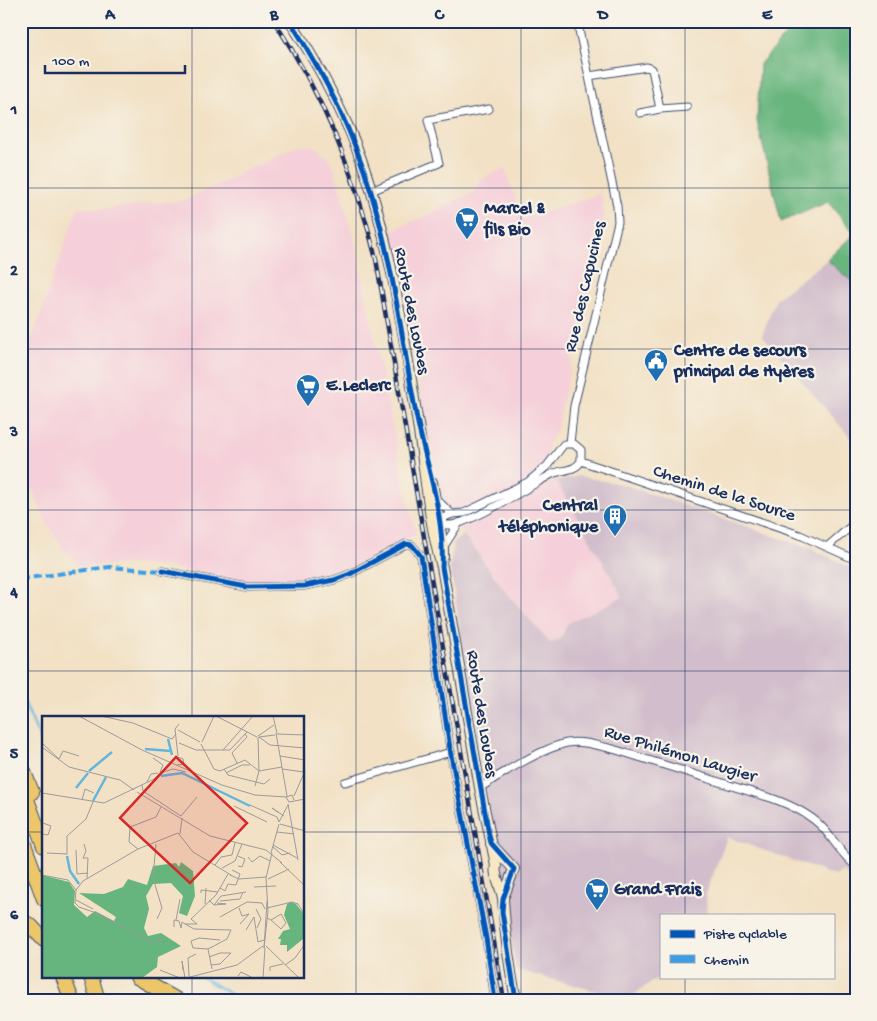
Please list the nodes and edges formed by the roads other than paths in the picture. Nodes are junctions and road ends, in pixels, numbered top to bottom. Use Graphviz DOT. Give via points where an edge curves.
graph roads {
  1 [pos="290,21"];
  2 [pos="576,21"];
  3 [pos="589,76"];
  4 [pos="687,107"];
  5 [pos="489,108"];
  6 [pos="660,110"];
  7 [pos="640,113"];
  8 [pos="371,192"];
  9 [pos="417,416"];
  10 [pos="570,443"];
  11 [pos="556,452"];
  12 [pos="581,462"];
  13 [pos="568,469"];
  14 [pos="436,499"];
  15 [pos="431,512"];
  16 [pos="452,514"];
  17 [pos="856,522"];
  18 [pos="440,523"];
  19 [pos="458,523"];
  20 [pos="434,533"];
  21 [pos="443,546"];
  22 [pos="827,547"];
  23 [pos="856,560"];
  24 [pos="442,567"];
  25 [pos="162,571"];
  26 [pos="451,752"];
  27 [pos="21,765"];
  28 [pos="345,782"];
  29 [pos="21,783"];
  30 [pos="480,788"];
  31 [pos="42,818"];
  32 [pos="21,836"];
  33 [pos="42,841"];
  34 [pos="490,843"];
  35 [pos="506,861"];
  36 [pos="496,865"];
  37 [pos="856,866"];
  38 [pos="498,878"];
  39 [pos="510,878"];
  40 [pos="42,894"];
  41 [pos="503,898"];
  42 [pos="21,920"];
  43 [pos="42,938"];
  44 [pos="63,978"];
  45 [pos="71,978"];
  46 [pos="91,978"];
  47 [pos="139,978"];
  48 [pos="72,1000"];
  49 [pos="79,1000"];
  50 [pos="98,1000"];
  51 [pos="177,1000"];
  52 [pos="495,1000"];
  53 [pos="516,1000"];
  1 -- 8 [label="main road, Route des Loubes" via="317,65 350,131"];
  2 -- 3 [label="street, Rue des Capucines"];
  3 -- 6 [label="street" via="647,67 652,69"];
  3 -- 10 [label="street, Rue des Capucines" via="618,222 574,406"];
  4 -- 6 [label="street"];
  5 -- 8 [label="street" via="428,120 440,163"];
  6 -- 7 [label="street"];
  8 -- 9 [label="main road, Route des Loubes" via="395,295"];
  9 -- 14 [label="main road, Route des Loubes"];
  9 -- 15 [label="main road, Route des Loubes"];
  10 -- 11 [label="street"];
  10 -- 12 [label="street" via="581,450"];
  11 -- 13 [label="street" via="558,463"];
  11 -- 16 [label="street" via="547,466 528,482 464,513"];
  12 -- 13 [label="street"];
  12 -- 22 [label="street, Chemin de la Source" via="800,535"];
  13 -- 19 [label="street" via="552,474"];
  14 -- 16 [label="street"];
  14 -- 18 [label="main road, Route des Loubes"];
  15 -- 18 [label="street"];
  15 -- 20 [label="main road, Route des Loubes"];
  16 -- 18 [label="street"];
  17 -- 22 [label="street"];
  18 -- 19 [label="street"];
  18 -- 20 [label="street"];
  18 -- 21 [label="main road, Route des Loubes"];
  19 -- 21 [label="street"];
  20 -- 24 [label="main road, Route des Loubes"];
  21 -- 24 [label="main road, Route des Loubes"];
  22 -- 23 [label="street, Chemin de la Source"];
  24 -- 30 [label="main road, Route des Loubes"];
  25 -- 26 [label="street" via="247,587 304,586 334,580 406,544 416,548 421,556"];
  26 -- 28 [label="street"];
  26 -- 52 [label="street"];
  27 -- 31 [label="highway"];
  29 -- 33 [label="highway"];
  30 -- 34 [label="main road, Route des Loubes"];
  30 -- 37 [label="street, Rue Philémon Laugier" via="568,742 597,745 799,809 819,824 845,858"];
  32 -- 40 [label="highway"];
  34 -- 35 [label="main road"];
  34 -- 36 [label="main road, Route des Loubes"];
  35 -- 36 [label="main road"];
  35 -- 39 [label="main road" via="514,869"];
  36 -- 38 [label="main road"];
  38 -- 39 [label="main road"];
  38 -- 41 [label="main road"];
  39 -- 41 [label="main road"];
  41 -- 53 [label="main road" via="504,932"];
  42 -- 43 [label="highway"];
  44 -- 48 [label="highway"];
  45 -- 49 [label="highway"];
  46 -- 50 [label="highway"];
  47 -- 51 [label="highway"];
}
